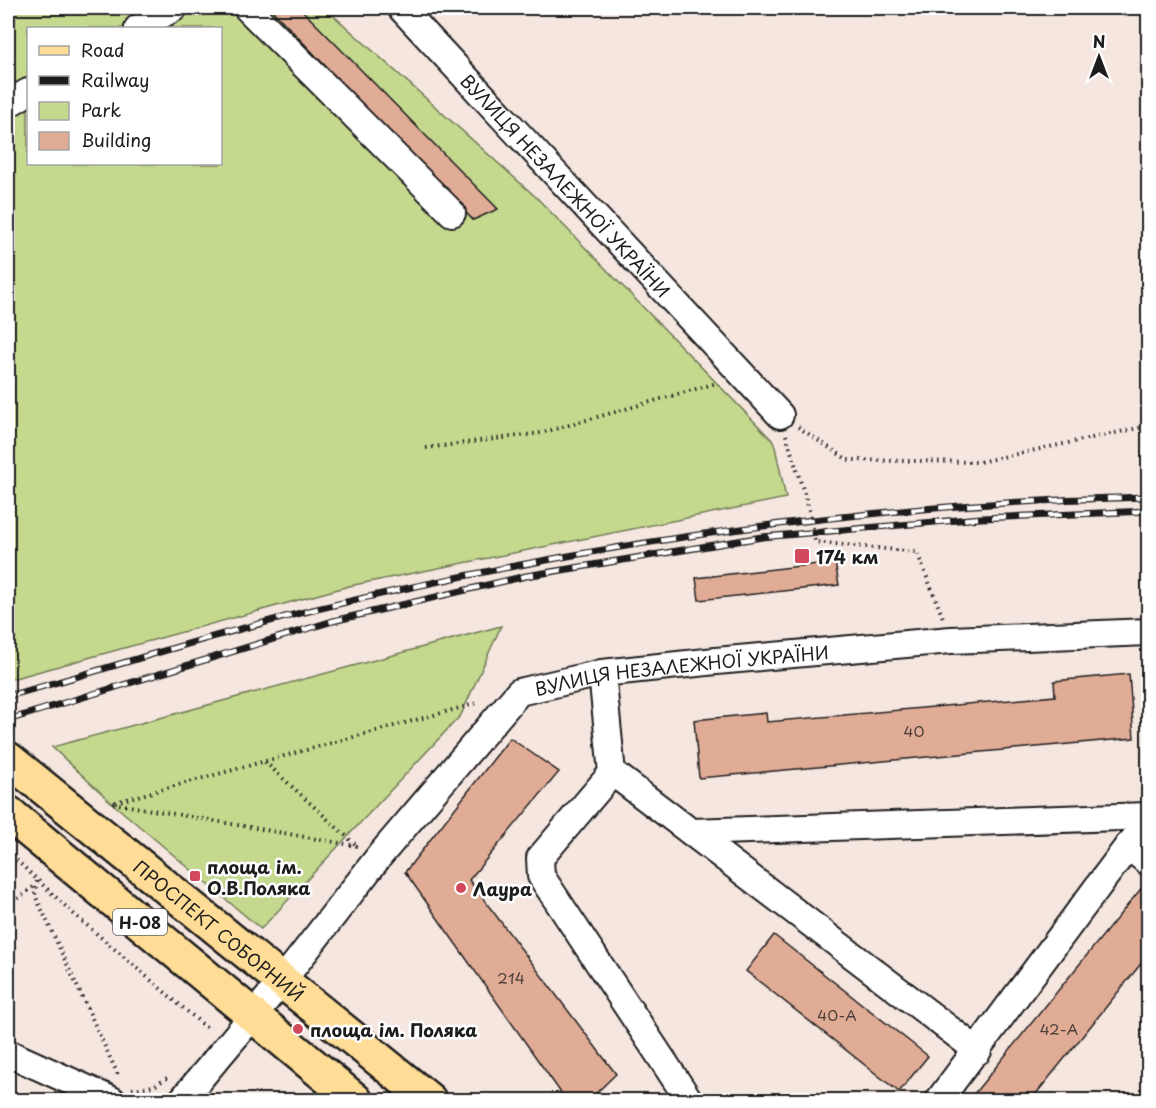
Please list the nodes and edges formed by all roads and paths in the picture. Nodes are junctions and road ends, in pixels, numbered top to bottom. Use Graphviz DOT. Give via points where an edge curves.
graph roads {
  1 [pos="174,8"];
  2 [pos="247,8"];
  3 [pos="401,8"];
  4 [pos="140,27"];
  5 [pos="27,93"];
  6 [pos="8,105"];
  7 [pos="452,213"];
  8 [pos="744,375"];
  9 [pos="780,415"];
  10 [pos="1149,426"];
  11 [pos="426,448"];
  12 [pos="1149,632"];
  13 [pos="951,640"];
  14 [pos="602,673"];
  15 [pos="519,692"];
  16 [pos="8,759"];
  17 [pos="264,761"];
  18 [pos="612,772"];
  19 [pos="1149,816"];
  20 [pos="1149,824"];
  21 [pos="14,832"];
  22 [pos="691,832"];
  23 [pos="1128,846"];
  24 [pos="1149,862"];
  25 [pos="37,882"];
  26 [pos="8,906"];
  27 [pos="282,981"];
  28 [pos="252,1014"];
  29 [pos="202,1039"];
  30 [pos="978,1051"];
  31 [pos="8,1053"];
  32 [pos="174,1071"];
  33 [pos="112,1101"];
  34 [pos="182,1101"];
  35 [pos="356,1101"];
  36 [pos="429,1101"];
  37 [pos="689,1101"];
  38 [pos="939,1101"];
  1 -- 4 [label="street"];
  2 -- 7 [label="street"];
  3 -- 8 [label="street, ВУЛИЦЯ НЕЗАЛЕЖНОЇ УКРАЇНИ"];
  5 -- 6 [label="street"];
  8 -- 9 [label="street, ВУЛИЦЯ НЕЗАЛЕЖНОЇ УКРАЇНИ"];
  8 -- 11 [label="path" via="541,433"];
  9 -- 10 [label="path" via="848,460 979,462"];
  9 -- 13 [label="path" via="812,519 815,542 917,552"];
  12 -- 13 [label="street, ВУЛИЦЯ НЕЗАЛЕЖНОЇ УКРАЇНИ"];
  13 -- 14 [label="street, ВУЛИЦЯ НЕЗАЛЕЖНОЇ УКРАЇНИ"];
  14 -- 15 [label="street, ВУЛИЦЯ НЕЗАЛЕЖНОЇ УКРАЇНИ"];
  14 -- 18 [label="street"];
  15 -- 17 [label="path"];
  15 -- 27 [label="street, ВУЛИЦЯ НЕЗАЛЕЖНОЇ УКРАЇНИ" via="381,854"];
  16 -- 27 [label="main road, ПРОСПЕКТ СОБОРНИЙ / Н-08"];
  17 -- 17 [label="path" via="220,773 112,803 358,847"];
  18 -- 22 [label="street"];
  18 -- 37 [label="street" via="540,858 541,876"];
  19 -- 22 [label="street"];
  20 -- 23 [label="street"];
  21 -- 25 [label="path"];
  21 -- 28 [label="main road, Н-08"];
  22 -- 30 [label="street"];
  23 -- 24 [label="street"];
  23 -- 30 [label="street"];
  25 -- 26 [label="path"];
  25 -- 29 [label="path" via="209,1030"];
  25 -- 32 [label="path" via="35,895 123,1086 135,1090 154,1086"];
  27 -- 28 [label="street, ВУЛИЦЯ НЕЗАЛЕЖНОЇ УКРАЇНИ"];
  27 -- 36 [label="main road, ПРОСПЕКТ СОБОРНИЙ / Н-08"];
  28 -- 34 [label="street, ВУЛИЦЯ НЕЗАЛЕЖНОЇ УКРАЇНИ"];
  28 -- 35 [label="main road, Н-08"];
  30 -- 38 [label="street"];
  31 -- 33 [label="street"];
}
